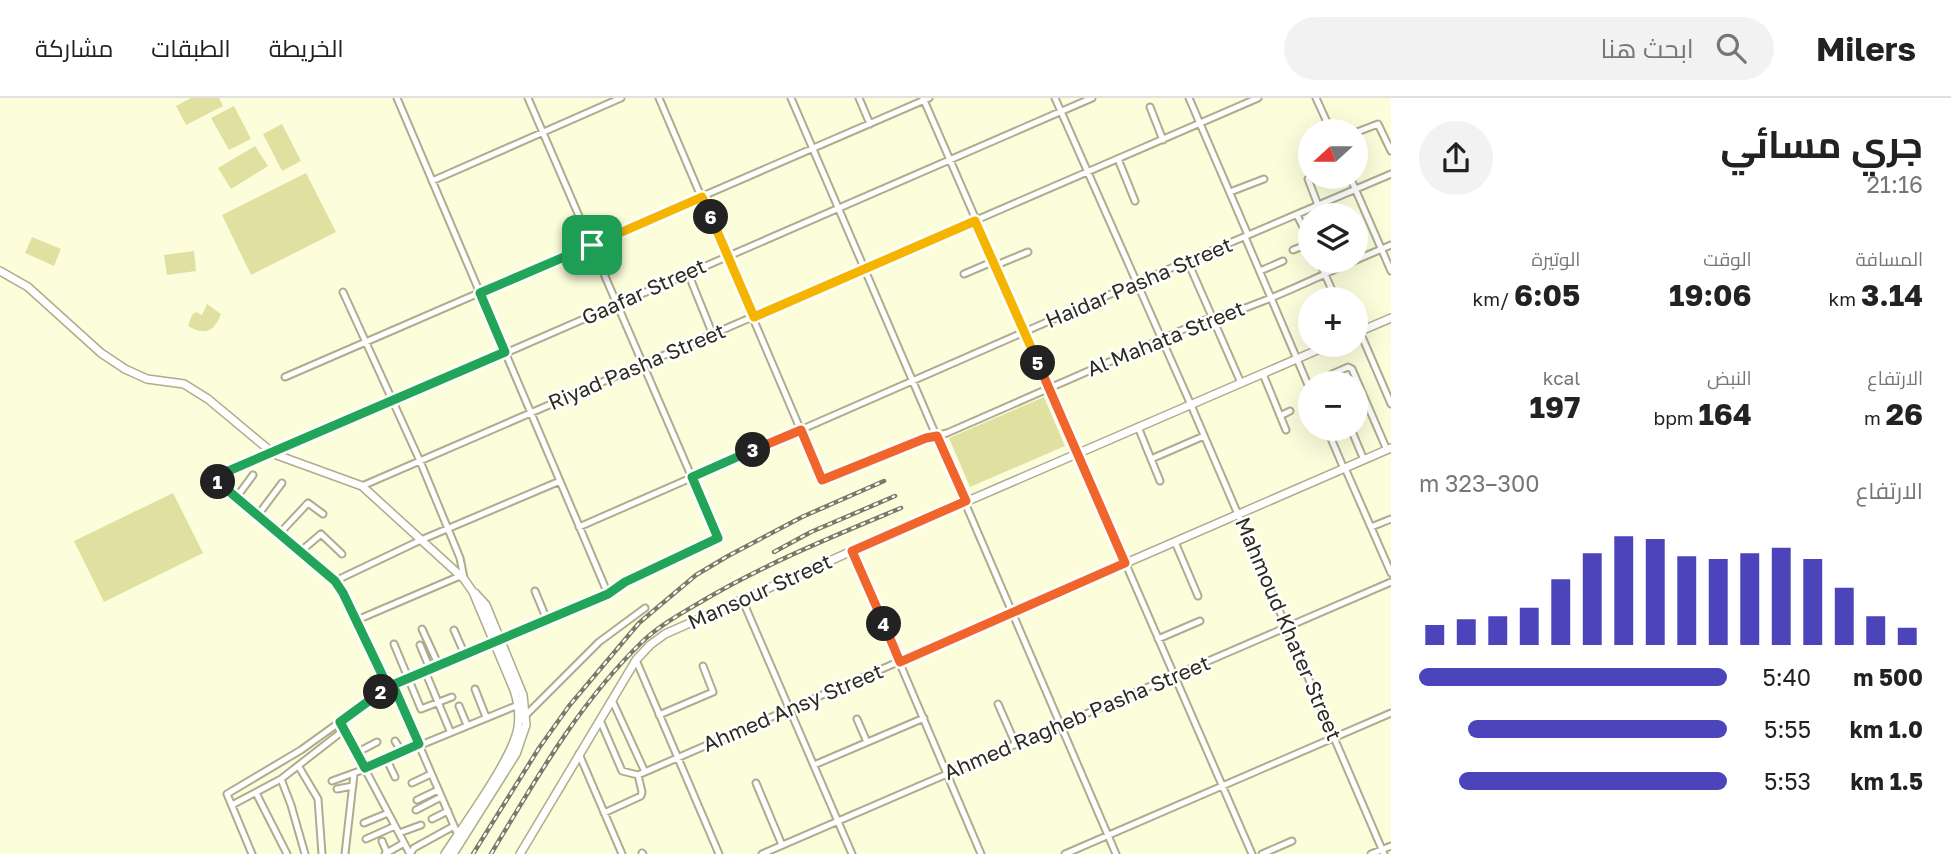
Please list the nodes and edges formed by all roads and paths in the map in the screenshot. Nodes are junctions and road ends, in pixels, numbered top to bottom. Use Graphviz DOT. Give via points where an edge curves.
graph roads {
  1 [pos="397,98"];
  2 [pos="528,98"];
  3 [pos="621,98"];
  4 [pos="659,98"];
  5 [pos="791,98"];
  6 [pos="859,98"];
  7 [pos="1055,98"];
  8 [pos="1092,98"];
  9 [pos="1189,98"];
  10 [pos="1258,98"];
  11 [pos="1316,98"];
  12 [pos="925,99"];
  13 [pos="1150,107"];
  14 [pos="1061,112"];
  15 [pos="1326,119"];
  16 [pos="1200,123"];
  17 [pos="870,124"];
  18 [pos="1368,127"];
  19 [pos="543,133"];
  20 [pos="1163,140"];
  21 [pos="814,149"];
  22 [pos="1391,151"];
  23 [pos="1118,159"];
  24 [pos="949,160"];
  25 [pos="1087,173"];
  26 [pos="1391,175"];
  27 [pos="1264,179"];
  28 [pos="432,181"];
  29 [pos="1368,184"];
  30 [pos="1356,189"];
  31 [pos="1230,192"];
  32 [pos="702,197"];
  33 [pos="1135,201"];
  34 [pos="1323,203"];
  35 [pos="839,207"];
  36 [pos="1297,215"];
  37 [pos="975,221"];
  38 [pos="1247,236"];
  39 [pos="592,245"];
  40 [pos="1391,245"];
  41 [pos="1298,248"];
  42 [pos="1382,249"];
  43 [pos="1293,250"];
  44 [pos="1028,252"];
  45 [pos="1368,255"];
  46 [pos="728,256"];
  47 [pos="1283,261"];
  48 [pos="1188,262"];
  49 [pos="993,264"];
  50 [pos="865,269"];
  51 [pos="0,271"];
  52 [pos="1260,271"];
  53 [pos="1391,271"];
  54 [pos="688,273"];
  55 [pos="964,274"];
  56 [pos="1325,274"];
  57 [pos="1136,283"];
  58 [pos="1331,287"];
  59 [pos="343,292"];
  60 [pos="480,293"];
  61 [pos="1270,297"];
  62 [pos="618,304"];
  63 [pos="754,317"];
  64 [pos="1391,318"];
  65 [pos="1213,319"];
  66 [pos="1368,328"];
  67 [pos="1024,332"];
  68 [pos="713,335"];
  69 [pos="1161,339"];
  70 [pos="365,343"];
  71 [pos="505,352"];
  72 [pos="1368,353"];
  73 [pos="1302,357"];
  74 [pos="1297,359"];
  75 [pos="644,364"];
  76 [pos="1302,371"];
  77 [pos="1262,374"];
  78 [pos="285,377"];
  79 [pos="912,382"];
  80 [pos="1241,383"];
  81 [pos="1049,388"];
  82 [pos="1389,396"];
  83 [pos="393,402"];
  84 [pos="1391,404"];
  85 [pos="1191,405"];
  86 [pos="1368,405"];
  87 [pos="1290,411"];
  88 [pos="531,413"];
  89 [pos="1280,416"];
  90 [pos="1138,427"];
  91 [pos="801,430"];
  92 [pos="1286,430"];
  93 [pos="937,436"];
  94 [pos="1204,436"];
  95 [pos="1333,441"];
  96 [pos="1356,441"];
  97 [pos="1389,449"];
  98 [pos="1078,452"];
  99 [pos="274,454"];
  100 [pos="1151,459"];
  101 [pos="1364,460"];
  102 [pos="420,461"];
  103 [pos="1345,468"];
  104 [pos="253,475"];
  105 [pos="692,477"];
  106 [pos="560,481"];
  107 [pos="1160,481"];
  108 [pos="282,483"];
  109 [pos="362,486"];
  110 [pos="236,498"];
  111 [pos="966,501"];
  112 [pos="323,514"];
  113 [pos="1238,514"];
  114 [pos="258,515"];
  115 [pos="1391,519"];
  116 [pos="579,527"];
  117 [pos="1371,527"];
  118 [pos="448,528"];
  119 [pos="279,533"];
  120 [pos="421,540"];
  121 [pos="1175,542"];
  122 [pos="301,551"];
  123 [pos="852,551"];
  124 [pos="342,554"];
  125 [pos="1125,563"];
  126 [pos="1391,573"];
  127 [pos="462,577"];
  128 [pos="335,581"];
  129 [pos="1391,582"];
  130 [pos="535,591"];
  131 [pos="608,594"];
  132 [pos="1198,596"];
  133 [pos="742,599"];
  134 [pos="645,608"];
  135 [pos="1013,612"];
  136 [pos="357,620"];
  137 [pos="547,620"];
  138 [pos="1200,621"];
  139 [pos="1287,627"];
  140 [pos="422,629"];
  141 [pos="454,629"];
  142 [pos="1158,639"];
  143 [pos="497,640"];
  144 [pos="394,644"];
  145 [pos="420,645"];
  146 [pos="465,655"];
  147 [pos="636,660"];
  148 [pos="900,662"];
  149 [pos="439,666"];
  150 [pos="703,666"];
  151 [pos="428,670"];
  152 [pos="1175,676"];
  153 [pos="407,679"];
  154 [pos="390,686"];
  155 [pos="475,689"];
  156 [pos="452,697"];
  157 [pos="612,700"];
  158 [pos="438,703"];
  159 [pos="998,704"];
  160 [pos="518,705"];
  161 [pos="459,706"];
  162 [pos="789,709"];
  163 [pos="526,715"];
  164 [pos="659,715"];
  165 [pos="1390,715"];
  166 [pos="486,717"];
  167 [pos="924,718"];
  168 [pos="858,719"];
  169 [pos="600,720"];
  170 [pos="340,722"];
  171 [pos="467,725"];
  172 [pos="1061,725"];
  173 [pos="344,730"];
  174 [pos="450,731"];
  175 [pos="1335,737"];
  176 [pos="395,741"];
  177 [pos="377,742"];
  178 [pos="867,742"];
  179 [pos="419,744"];
  180 [pos="1016,744"];
  181 [pos="401,752"];
  182 [pos="356,753"];
  183 [pos="579,754"];
  184 [pos="678,757"];
  185 [pos="386,758"];
  186 [pos="814,765"];
  187 [pos="299,767"];
  188 [pos="365,769"];
  189 [pos="645,772"];
  190 [pos="354,774"];
  191 [pos="432,774"];
  192 [pos="638,775"];
  193 [pos="947,775"];
  194 [pos="395,778"];
  195 [pos="281,779"];
  196 [pos="331,781"];
  197 [pos="412,783"];
  198 [pos="756,783"];
  199 [pos="353,786"];
  200 [pos="1222,786"];
  201 [pos="337,789"];
  202 [pos="438,790"];
  203 [pos="256,793"];
  204 [pos="441,797"];
  205 [pos="417,800"];
  206 [pos="232,805"];
  207 [pos="416,810"];
  208 [pos="448,811"];
  209 [pos="388,813"];
  210 [pos="604,813"];
  211 [pos="432,819"];
  212 [pos="838,821"];
  213 [pos="364,823"];
  214 [pos="395,825"];
  215 [pos="421,825"];
  216 [pos="454,826"];
  217 [pos="398,833"];
  218 [pos="458,835"];
  219 [pos="1108,835"];
  220 [pos="366,839"];
  221 [pos="382,841"];
  222 [pos="1292,841"];
  223 [pos="404,843"];
  224 [pos="782,845"];
  225 [pos="1391,846"];
  226 [pos="1383,852"];
  227 [pos="386,853"];
  228 [pos="252,854"];
  229 [pos="287,854"];
  230 [pos="305,854"];
  231 [pos="322,854"];
  232 [pos="345,854"];
  233 [pos="410,854"];
  234 [pos="445,854"];
  235 [pos="453,854"];
  236 [pos="520,854"];
  237 [pos="622,854"];
  238 [pos="719,854"];
  239 [pos="762,854"];
  240 [pos="852,854"];
  241 [pos="981,854"];
  242 [pos="1065,854"];
  243 [pos="1116,854"];
  244 [pos="1252,854"];
  245 [pos="1262,854"];
  246 [pos="1371,854"];
  1 -- 28 [label="street"];
  2 -- 19 [label="street"];
  3 -- 19 [label="street"];
  4 -- 32 [label="street"];
  5 -- 21 [label="street"];
  6 -- 17 [label="street"];
  7 -- 14 [label="street, Mahmoud Khater Street"];
  8 -- 14 [label="street, Gaafar Street"];
  9 -- 16 [label="street"];
  10 -- 16 [label="street, Riyad Pasha Street"];
  11 -- 15 [label="street"];
  12 -- 17 [label="street"];
  12 -- 24 [label="street"];
  13 -- 20 [label="street"];
  14 -- 24 [label="street, Gaafar Street"];
  14 -- 25 [label="street, Mahmoud Khater Street"];
  16 -- 20 [label="street, Riyad Pasha Street"];
  16 -- 31 [label="street"];
  17 -- 21 [label="street"];
  18 -- 22 [label="street" via="1380,125"];
  19 -- 28 [label="street"];
  19 -- 39 [label="street"];
  20 -- 23 [label="street, Riyad Pasha Street"];
  21 -- 32 [label="street"];
  21 -- 35 [label="street"];
  23 -- 25 [label="street, Riyad Pasha Street"];
  23 -- 33 [label="street"];
  24 -- 35 [label="street, Gaafar Street"];
  24 -- 37 [label="street"];
  25 -- 37 [label="street, Riyad Pasha Street"];
  25 -- 57 [label="street, Mahmoud Khater Street"];
  26 -- 29 [label="street, Haidar Pasha Street"];
  27 -- 31 [label="street"];
  28 -- 60 [label="street"];
  30 -- 34 [label="street, Haidar Pasha Street"];
  30 -- 42 [label="street"];
  31 -- 38 [label="street"];
  32 -- 39 [label="street"];
  32 -- 46 [label="street"];
  35 -- 46 [label="street, Gaafar Street"];
  35 -- 50 [label="street"];
  36 -- 38 [label="street, Haidar Pasha Street"];
  37 -- 49 [label="street"];
  37 -- 50 [label="street, Riyad Pasha Street"];
  38 -- 48 [label="street, Haidar Pasha Street"];
  38 -- 52 [label="street"];
  39 -- 60 [label="street"];
  39 -- 62 [label="street"];
  40 -- 42 [label="street, Al Mahata Street"];
  41 -- 43 [label="street"];
  42 -- 45 [label="street, Al Mahata Street"];
  42 -- 53 [label="street"];
  44 -- 49 [label="street"];
  46 -- 54 [label="street, Gaafar Street"];
  46 -- 63 [label="street"];
  47 -- 52 [label="street"];
  48 -- 57 [label="street, Haidar Pasha Street"];
  48 -- 65 [label="street"];
  49 -- 55 [label="street"];
  49 -- 67 [label="street"];
  50 -- 63 [label="street, Riyad Pasha Street"];
  50 -- 79 [label="street"];
  51 -- 99 [label="street" via="36,293 112,361 141,377 184,384"];
  52 -- 61 [label="street"];
  54 -- 62 [label="street, Gaafar Street"];
  54 -- 68 [label="street"];
  56 -- 58 [label="street"];
  56 -- 61 [label="street, Al Mahata Street"];
  57 -- 67 [label="street, Haidar Pasha Street"];
  57 -- 69 [label="street, Mahmoud Khater Street"];
  59 -- 70 [label="street"];
  60 -- 70 [label="street"];
  60 -- 71 [label="street"];
  61 -- 65 [label="street, Al Mahata Street"];
  61 -- 74 [label="street"];
  62 -- 71 [label="street, Gaafar Street"];
  62 -- 75 [label="street"];
  63 -- 68 [label="street, Riyad Pasha Street"];
  63 -- 91 [label="street"];
  64 -- 66 [label="street"];
  65 -- 69 [label="street, Al Mahata Street"];
  65 -- 80 [label="street"];
  67 -- 79 [label="street, Haidar Pasha Street"];
  67 -- 81 [label="street"];
  68 -- 75 [label="street, Riyad Pasha Street"];
  69 -- 81 [label="street, Al Mahata Street"];
  69 -- 85 [label="street, Mahmoud Khater Street"];
  70 -- 78 [label="street"];
  70 -- 83 [label="street"];
  71 -- 83 [label="street, Gaafar Street"];
  71 -- 88 [label="street"];
  72 -- 82 [label="street"];
  73 -- 74 [label="street, Mansour Street"];
  74 -- 76 [label="street"];
  74 -- 77 [label="street, Mansour Street"];
  75 -- 88 [label="street, Riyad Pasha Street"];
  75 -- 105 [label="street"];
  77 -- 80 [label="street, Mansour Street"];
  77 -- 89 [label="street"];
  79 -- 91 [label="street, Haidar Pasha Street"];
  79 -- 93 [label="street"];
  80 -- 85 [label="street, Mansour Street"];
  81 -- 93 [label="street, Al Mahata Street"];
  81 -- 98 [label="street"];
  82 -- 84 [label="street"];
  83 -- 99 [label="street, Gaafar Street"];
  83 -- 102 [label="street"];
  85 -- 90 [label="street, Mansour Street"];
  85 -- 94 [label="street, Mahmoud Khater Street"];
  86 -- 97 [label="street"];
  87 -- 89 [label="street"];
  88 -- 102 [label="street, Riyad Pasha Street"];
  88 -- 106 [label="street"];
  89 -- 92 [label="street"];
  90 -- 98 [label="street, Mansour Street"];
  90 -- 100 [label="street"];
  91 -- 93 [label="street, Al Mahata Street" via="822,480"];
  91 -- 105 [label="street, Haidar Pasha Street"];
  93 -- 111 [label="street"];
  94 -- 100 [label="street"];
  94 -- 113 [label="street, Mahmoud Khater Street"];
  95 -- 103 [label="street"];
  96 -- 101 [label="street"];
  97 -- 101 [label="street, Ahmed Ansy Street"];
  98 -- 111 [label="street, Mansour Street"];
  98 -- 125 [label="street"];
  99 -- 109 [label="street"];
  99 -- 110 [label="street, Gaafar Street" via="219,475 216,479"];
  100 -- 107 [label="street"];
  101 -- 103 [label="street, Ahmed Ansy Street"];
  102 -- 109 [label="street, Riyad Pasha Street"];
  102 -- 118 [label="street"];
  103 -- 113 [label="street, Ahmed Ansy Street"];
  103 -- 117 [label="street"];
  104 -- 110 [label="street"];
  105 -- 116 [label="street, Haidar Pasha Street"];
  105 -- 131 [label="street" via="718,538"];
  106 -- 116 [label="street"];
  106 -- 118 [label="street"];
  108 -- 114 [label="street"];
  109 -- 120 [label="street"];
  110 -- 114 [label="street"];
  111 -- 123 [label="street, Mansour Street"];
  111 -- 135 [label="street"];
  112 -- 119 [label="street" via="309,503"];
  113 -- 121 [label="street, Ahmed Ansy Street"];
  113 -- 139 [label="street, Mahmoud Khater Street"];
  114 -- 119 [label="street"];
  115 -- 117 [label="street"];
  116 -- 131 [label="street"];
  117 -- 126 [label="street"];
  118 -- 120 [label="street"];
  118 -- 127 [label="street" via="463,564"];
  119 -- 122 [label="street"];
  120 -- 127 [label="street"];
  120 -- 128 [label="street"];
  121 -- 125 [label="street, Ahmed Ansy Street"];
  121 -- 132 [label="street"];
  122 -- 124 [label="street" via="320,534"];
  122 -- 128 [label="street"];
  123 -- 133 [label="street, Mansour Street"];
  123 -- 148 [label="street"];
  125 -- 135 [label="street, Ahmed Ansy Street"];
  125 -- 142 [label="street"];
  127 -- 136 [label="street"];
  127 -- 143 [label="street" via="484,601"];
  128 -- 136 [label="street"];
  129 -- 139 [label="street, Ahmed Ragheb Pasha Street"];
  130 -- 137 [label="street"];
  131 -- 137 [label="street"];
  133 -- 147 [label="street, Mansour Street" via="665,634"];
  133 -- 162 [label="street"];
  134 -- 163 [label="street" via="599,642"];
  135 -- 148 [label="street, Ahmed Ansy Street"];
  135 -- 172 [label="street"];
  136 -- 154 [label="street"];
  137 -- 143 [label="street"];
  138 -- 142 [label="street"];
  139 -- 152 [label="street, Ahmed Ragheb Pasha Street"];
  139 -- 175 [label="street, Mahmoud Khater Street"];
  140 -- 149 [label="street"];
  141 -- 146 [label="street"];
  142 -- 152 [label="street"];
  143 -- 146 [label="street"];
  143 -- 160 [label="street"];
  143 -- 163 [label="street" via="523,695"];
  144 -- 153 [label="street"];
  145 -- 151 [label="street"];
  146 -- 149 [label="street"];
  147 -- 157 [label="street, Mansour Street"];
  147 -- 164 [label="street"];
  148 -- 162 [label="street, Ahmed Ansy Street"];
  148 -- 167 [label="street"];
  149 -- 151 [label="street"];
  150 -- 164 [label="street" via="713,692"];
  151 -- 153 [label="street"];
  151 -- 158 [label="street"];
  152 -- 172 [label="street, Ahmed Ragheb Pasha Street"];
  152 -- 200 [label="street"];
  153 -- 154 [label="street"];
  153 -- 158 [label="street" via="421,709"];
  154 -- 170 [label="street"];
  154 -- 179 [label="street"];
  155 -- 166 [label="street"];
  156 -- 158 [label="street"];
  157 -- 169 [label="street, Mansour Street"];
  157 -- 189 [label="street"];
  158 -- 174 [label="street"];
  159 -- 180 [label="street"];
  160 -- 166 [label="street"];
  160 -- 218 [label="street" via="513,745"];
  161 -- 171 [label="street"];
  162 -- 184 [label="street, Ahmed Ansy Street"];
  162 -- 186 [label="street"];
  163 -- 235 [label="street" via="516,754"];
  164 -- 184 [label="street"];
  165 -- 175 [label="street"];
  166 -- 171 [label="street"];
  167 -- 178 [label="street"];
  167 -- 193 [label="street"];
  168 -- 178 [label="street"];
  169 -- 183 [label="street, Mansour Street"];
  169 -- 192 [label="street" via="622,771"];
  170 -- 173 [label="street"];
  170 -- 206 [label="street" via="228,794"];
  171 -- 174 [label="street"];
  172 -- 180 [label="street, Ahmed Ragheb Pasha Street"];
  172 -- 219 [label="street"];
  173 -- 182 [label="street"];
  173 -- 187 [label="street"];
  174 -- 179 [label="street"];
  175 -- 200 [label="street"];
  175 -- 226 [label="street, Mahmoud Khater Street"];
  176 -- 181 [label="street"];
  177 -- 182 [label="street"];
  178 -- 186 [label="street"];
  179 -- 181 [label="street"];
  179 -- 191 [label="street"];
  180 -- 193 [label="street, Ahmed Ragheb Pasha Street"];
  181 -- 185 [label="street"];
  182 -- 188 [label="street"];
  183 -- 210 [label="street"];
  183 -- 236 [label="street, Mansour Street"];
  184 -- 189 [label="street, Ahmed Ansy Street"];
  184 -- 238 [label="street"];
  185 -- 188 [label="street"];
  185 -- 194 [label="street"];
  186 -- 212 [label="street"];
  187 -- 195 [label="street"];
  187 -- 231 [label="street" via="318,799"];
  188 -- 190 [label="street"];
  188 -- 209 [label="street"];
  189 -- 192 [label="street, Ahmed Ansy Street"];
  190 -- 196 [label="street"];
  190 -- 199 [label="street"];
  191 -- 197 [label="street"];
  191 -- 202 [label="street"];
  192 -- 210 [label="street" via="641,796"];
  193 -- 212 [label="street, Ahmed Ragheb Pasha Street"];
  193 -- 241 [label="street"];
  195 -- 203 [label="street"];
  195 -- 230 [label="street"];
  198 -- 224 [label="street"];
  199 -- 201 [label="street"];
  199 -- 232 [label="street"];
  200 -- 219 [label="street"];
  200 -- 244 [label="street"];
  202 -- 204 [label="street"];
  202 -- 205 [label="street"];
  203 -- 206 [label="street"];
  203 -- 229 [label="street"];
  204 -- 207 [label="street"];
  204 -- 208 [label="street"];
  206 -- 228 [label="street"];
  208 -- 211 [label="street"];
  208 -- 216 [label="street"];
  209 -- 213 [label="street"];
  209 -- 214 [label="street"];
  210 -- 237 [label="street"];
  212 -- 224 [label="street, Ahmed Ragheb Pasha Street"];
  212 -- 240 [label="street"];
  214 -- 217 [label="street"];
  214 -- 220 [label="street"];
  215 -- 217 [label="street"];
  216 -- 218 [label="street"];
  216 -- 233 [label="street"];
  217 -- 223 [label="street"];
  218 -- 234 [label="street"];
  219 -- 242 [label="street"];
  219 -- 243 [label="street"];
  221 -- 227 [label="street"];
  222 -- 245 [label="street"];
  223 -- 227 [label="street"];
  223 -- 233 [label="street"];
  224 -- 239 [label="street, Ahmed Ragheb Pasha Street"];
  225 -- 226 [label="street"];
  226 -- 246 [label="street"];
}
